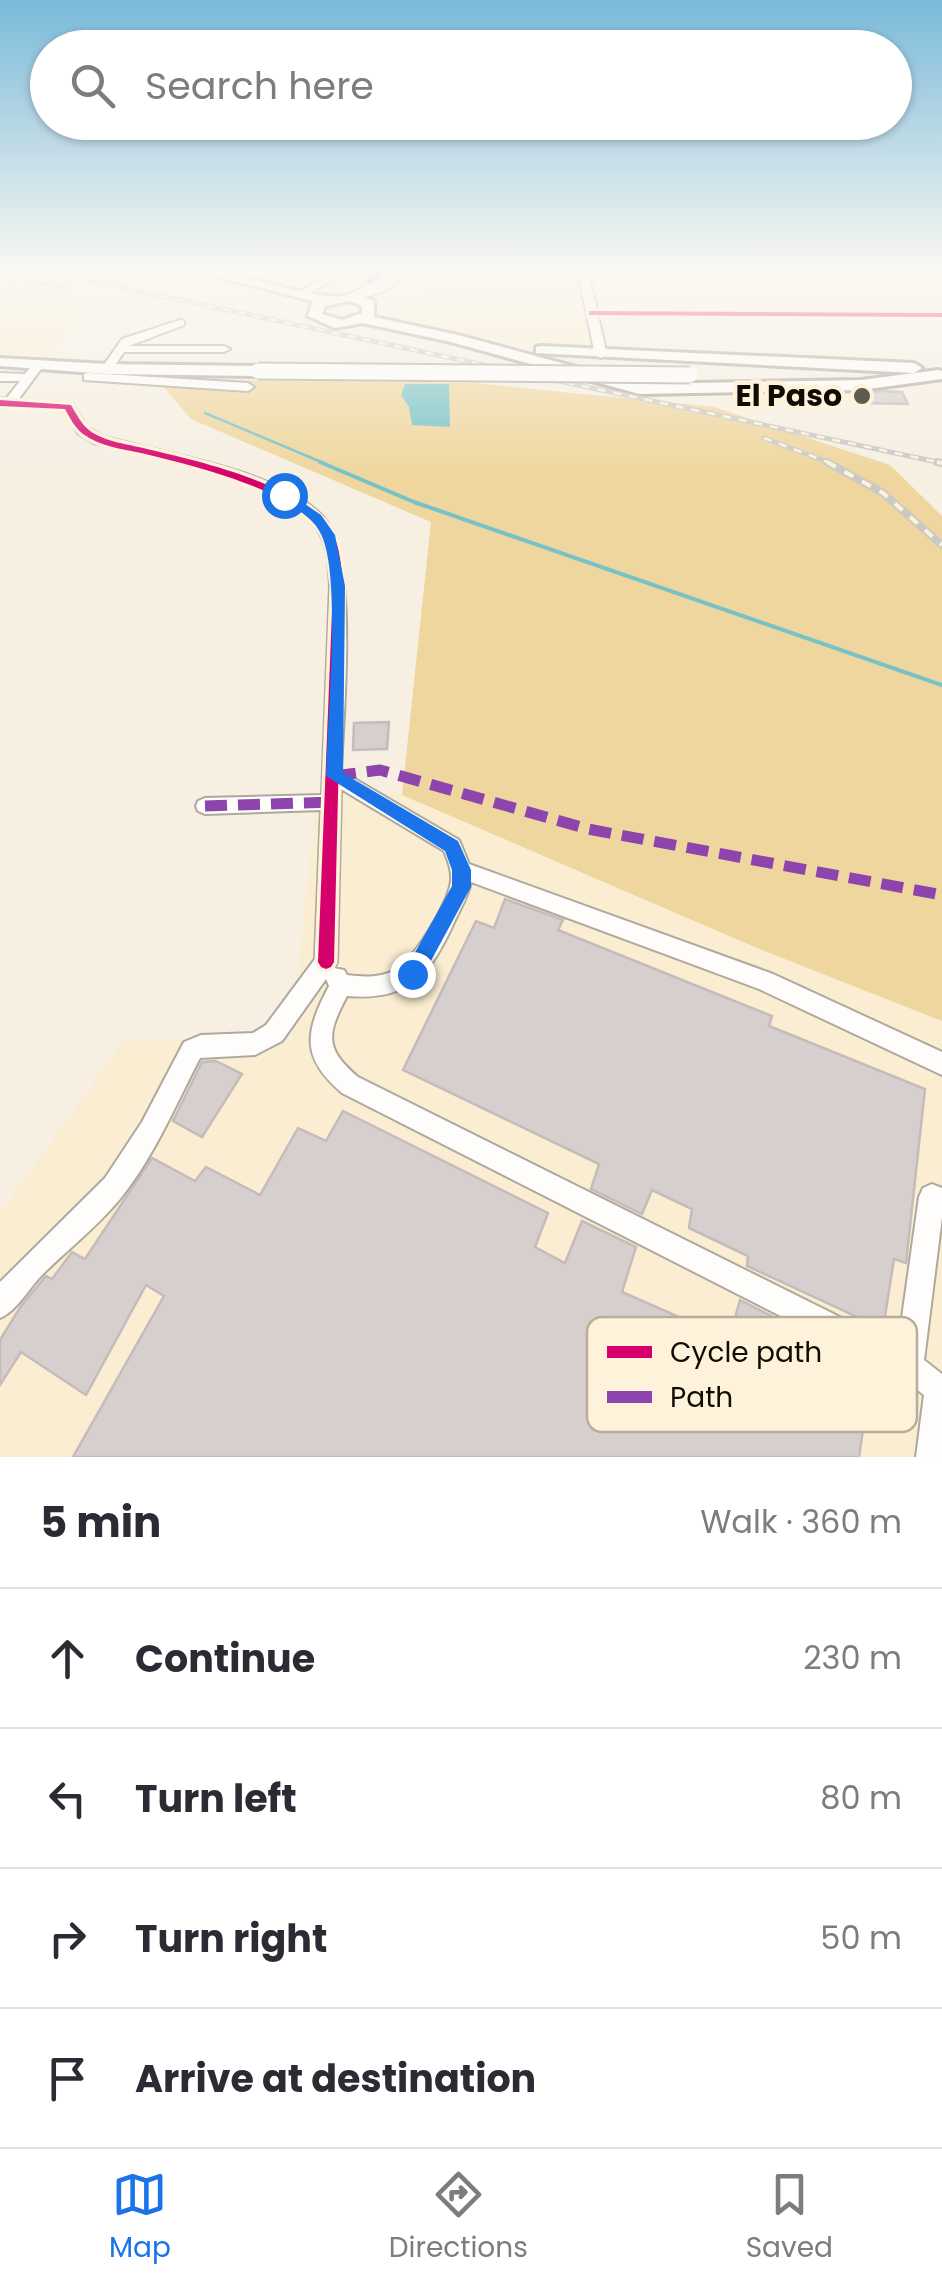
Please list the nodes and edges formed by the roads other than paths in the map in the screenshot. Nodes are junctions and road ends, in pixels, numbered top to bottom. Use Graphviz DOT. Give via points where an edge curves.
graph roads {
  1 [pos="126,340"];
  2 [pos="461,340"];
  3 [pos="467,340"];
  4 [pos="598,340"];
  5 [pos="121,348"];
  6 [pos="224,349"];
  7 [pos="601,355"];
  8 [pos="0,362"];
  9 [pos="96,371"];
  10 [pos="33,372"];
  11 [pos="585,373"];
  12 [pos="941,374"];
  13 [pos="0,377"];
  14 [pos="248,386"];
  15 [pos="5,402"];
  16 [pos="68,408"];
  17 [pos="334,776"];
  18 [pos="333,802"];
  19 [pos="205,806"];
  20 [pos="462,870"];
  21 [pos="326,962"];
  22 [pos="342,985"];
  23 [pos="942,1064"];
  24 [pos="942,1202"];
  25 [pos="0,1304"];
  26 [pos="812,1317"];
  27 [pos="916,1317"];
  28 [pos="917,1372"];
  29 [pos="940,1401"];
  30 [pos="931,1457"];
  1 -- 5 [label="street"];
  2 -- 11 [label="main road"];
  3 -- 7 [label="main road"];
  4 -- 7 [label="street"];
  5 -- 6 [label="street"];
  5 -- 9 [label="street"];
  7 -- 11 [label="main road"];
  7 -- 12 [label="main road"];
  8 -- 10 [label="main road"];
  9 -- 10 [label="main road"];
  9 -- 12 [label="main road, bridge"];
  9 -- 14 [label="street"];
  9 -- 16 [label="street"];
  10 -- 13 [label="street"];
  10 -- 15 [label="street"];
  11 -- 12 [label="main road" via="660,390 862,385"];
  15 -- 16 [label="street"];
  16 -- 17 [label="street" via="82,430 99,440 264,486 317,518 328,535 338,586"];
  17 -- 18 [label="street"];
  17 -- 20 [label="street" via="452,846"];
  18 -- 19 [label="street"];
  18 -- 21 [label="street"];
  20 -- 22 [label="street" via="461,887 412,974 394,986"];
  20 -- 23 [label="street" via="765,981"];
  21 -- 22 [label="street"];
  21 -- 25 [label="street" via="274,1033 255,1044 192,1050 129,1166"];
  22 -- 26 [label="street" via="319,1048 327,1068 350,1085"];
  24 -- 27 [label="street" via="932,1198"];
  28 -- 29 [label="street" via="939,1389"];
  29 -- 30 [label="street"];
}
